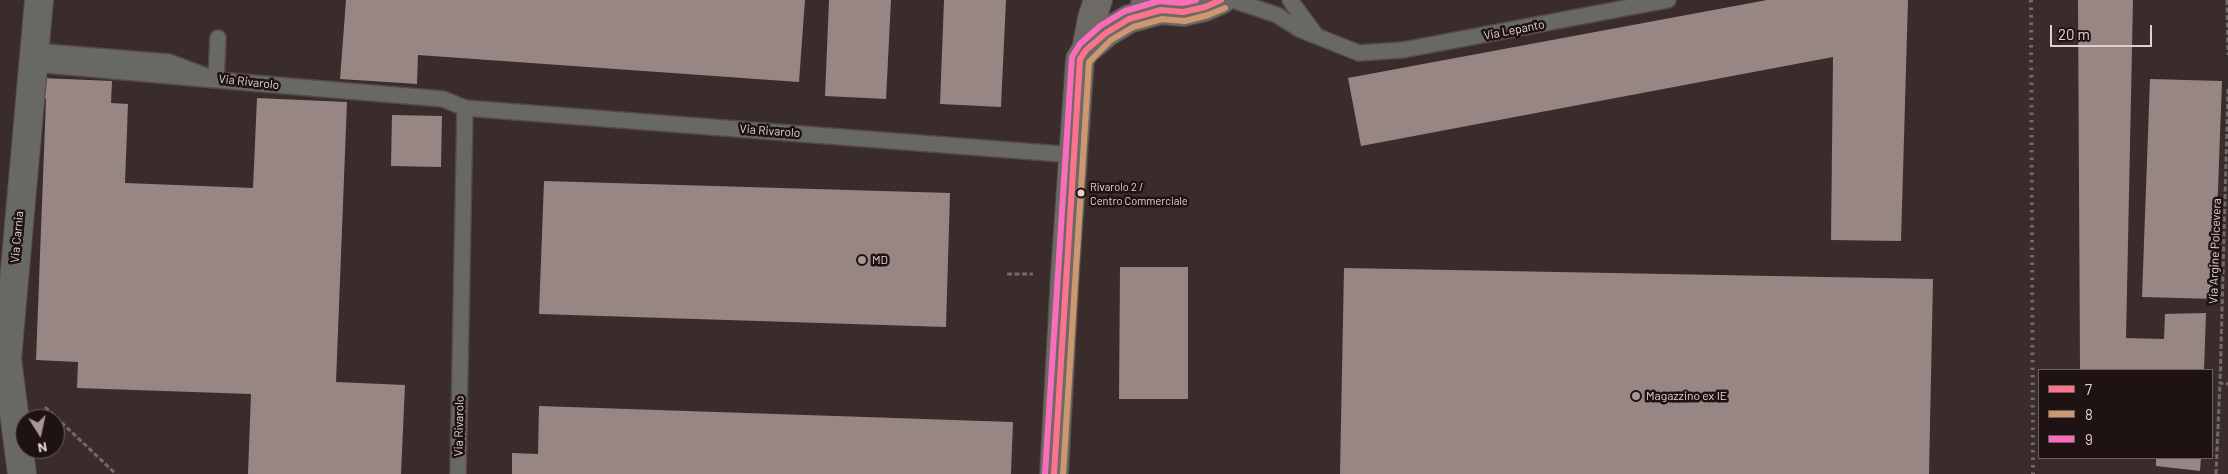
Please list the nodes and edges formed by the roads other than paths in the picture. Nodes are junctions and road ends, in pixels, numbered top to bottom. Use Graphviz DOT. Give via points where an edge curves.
graph roads {
  1 [pos="39,0"];
  2 [pos="1098,0"];
  3 [pos="1136,0"];
  4 [pos="1220,0"];
  5 [pos="1232,0"];
  6 [pos="1290,0"];
  7 [pos="1668,0"];
  8 [pos="1161,10"];
  9 [pos="1318,37"];
  10 [pos="218,38"];
  11 [pos="1086,50"];
  12 [pos="39,58"];
  13 [pos="216,80"];
  14 [pos="465,108"];
  15 [pos="1074,155"];
  16 [pos="7,424"];
  17 [pos="22,474"];
  18 [pos="458,474"];
  19 [pos="1054,474"];
  1 -- 12 [label="street, Via Carnia"];
  2 -- 11 [label="main road"];
  3 -- 8 [label="main road"];
  4 -- 8 [label="main road" via="1183,12"];
  5 -- 9 [label="lane" via="1277,15"];
  6 -- 9 [label="lane"];
  7 -- 9 [label="lane, Via Lepanto" via="1411,48 1359,53"];
  8 -- 11 [label="main road" via="1129,19"];
  10 -- 13 [label="lane"];
  11 -- 15 [label="main road" via="1080,60"];
  12 -- 13 [label="lane, Via Rivarolo" via="169,62"];
  12 -- 16 [label="street, Via Carnia" via="7,358"];
  13 -- 14 [label="lane, Via Rivarolo" via="443,99"];
  14 -- 15 [label="lane, Via Rivarolo"];
  14 -- 18 [label="lane, Via Rivarolo"];
  15 -- 19 [label="main road"];
  16 -- 17 [label="street, Via Carnia"];
}
